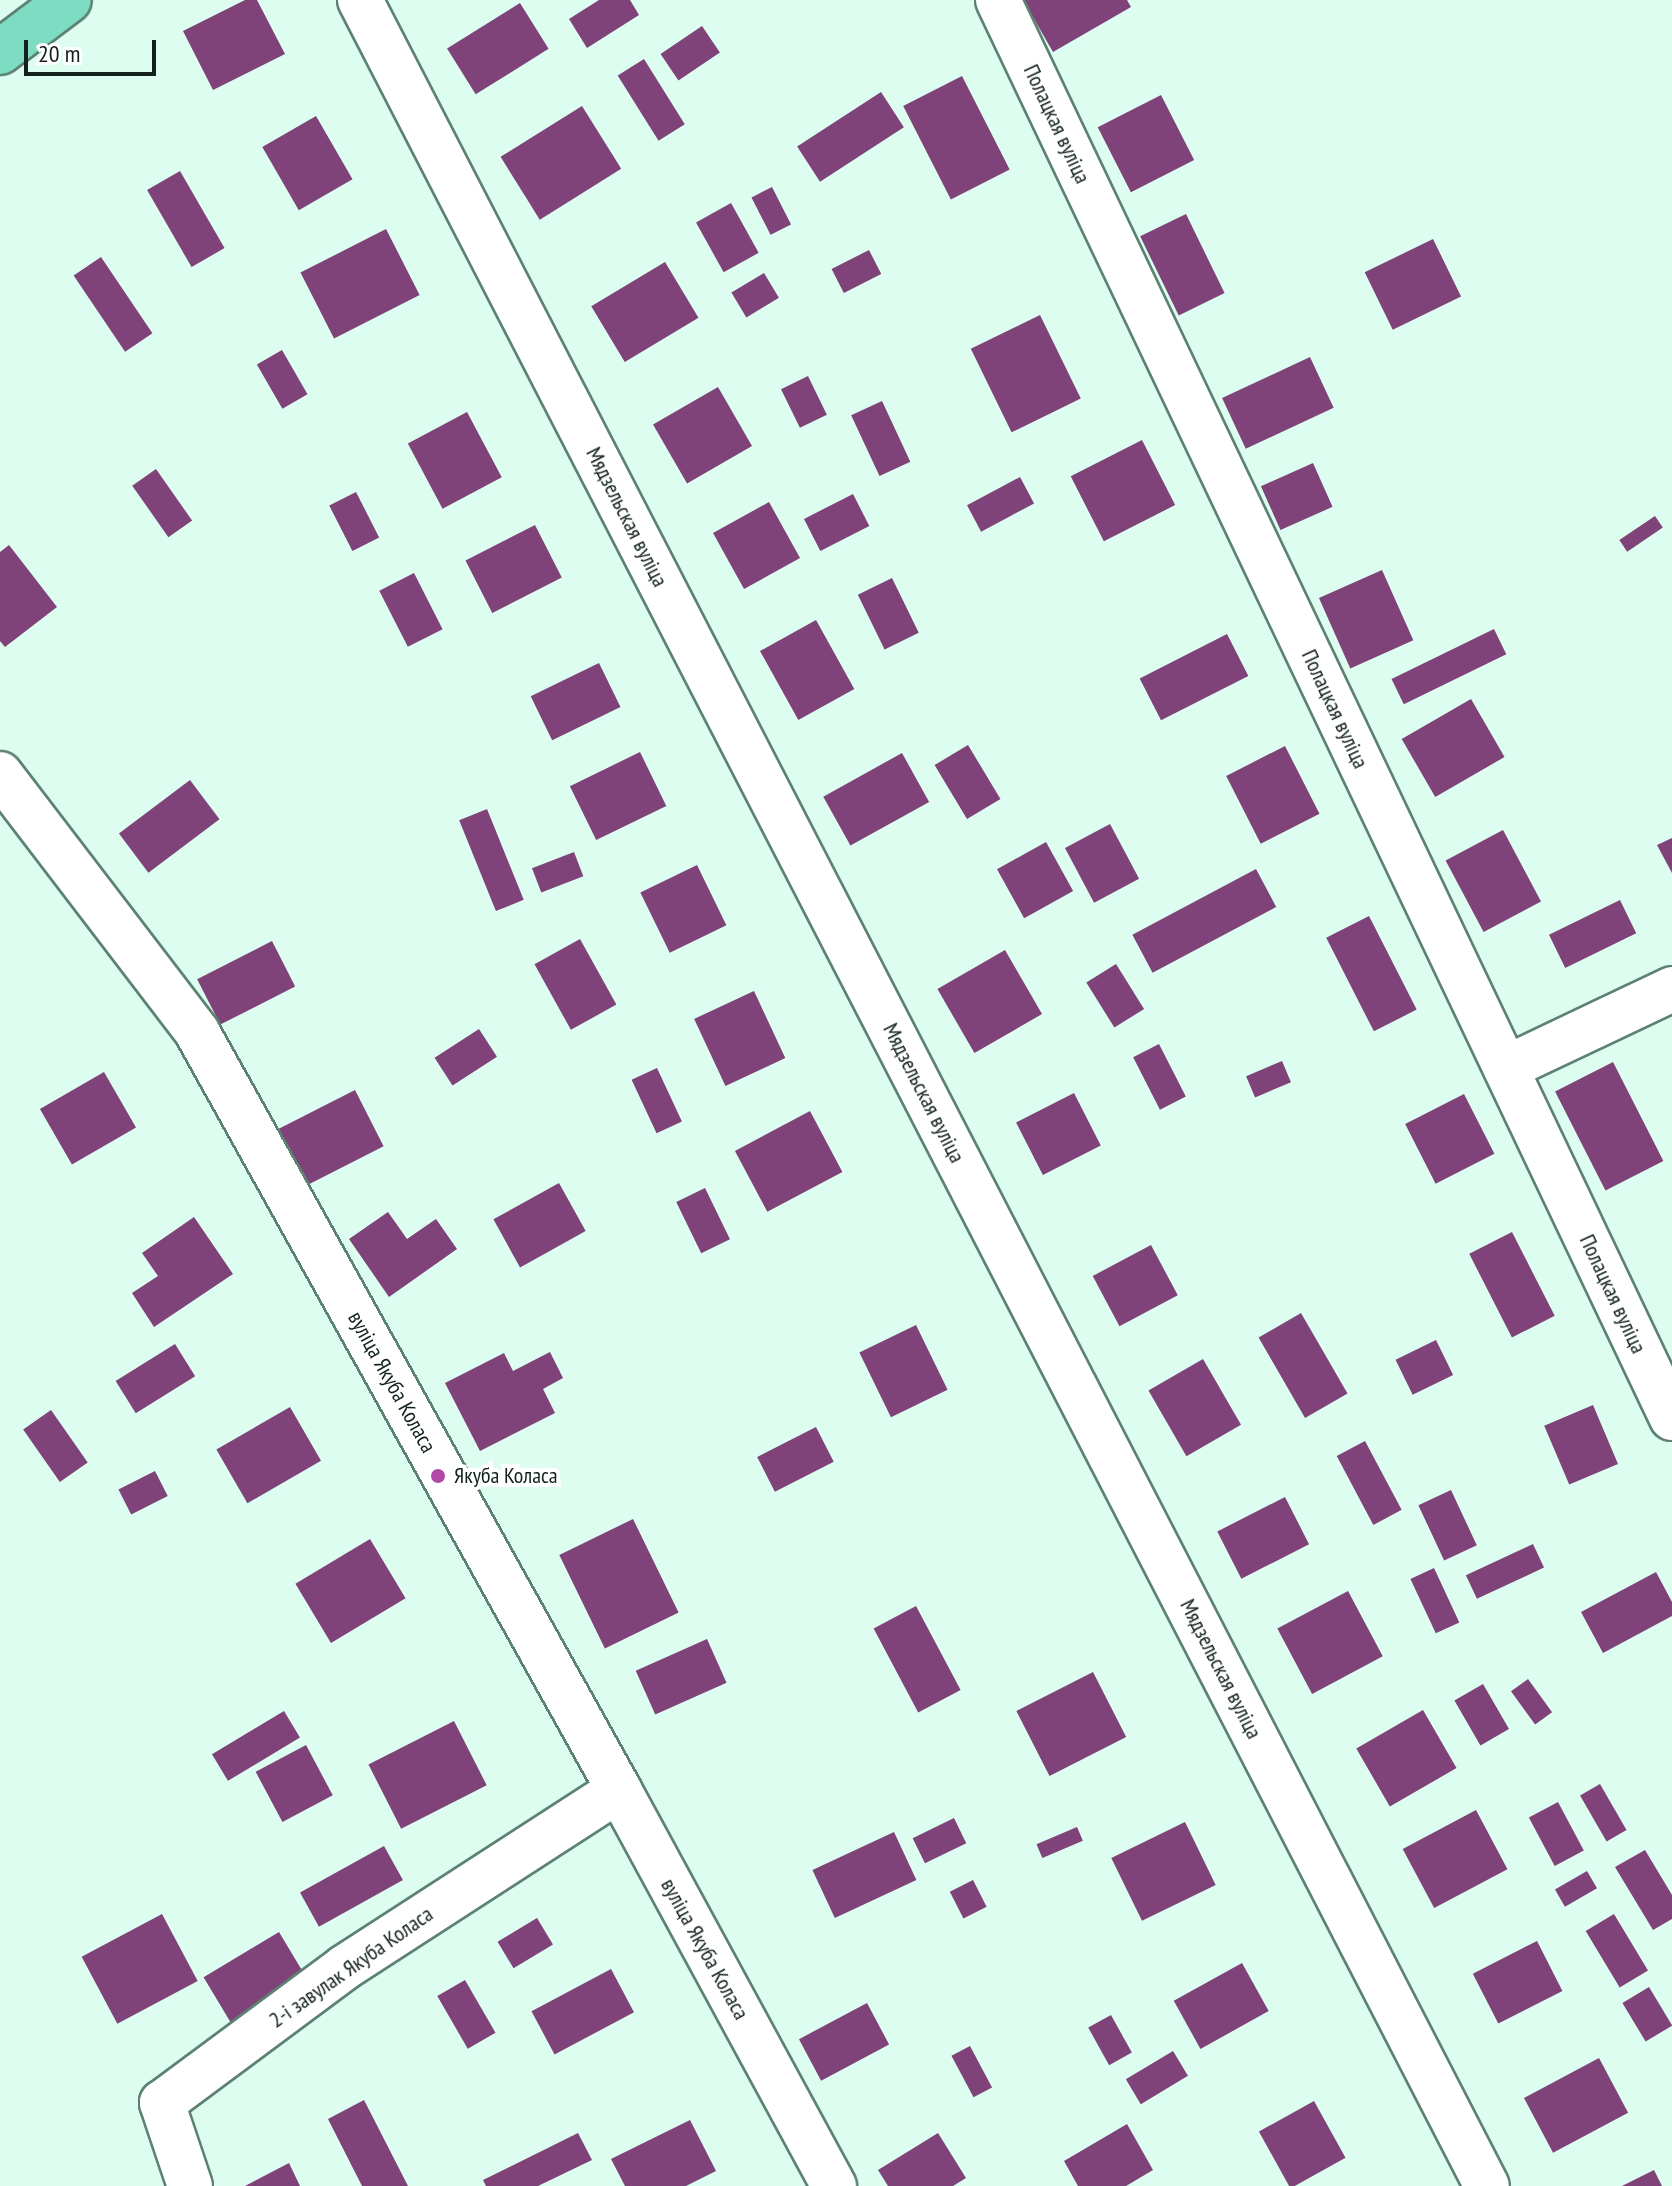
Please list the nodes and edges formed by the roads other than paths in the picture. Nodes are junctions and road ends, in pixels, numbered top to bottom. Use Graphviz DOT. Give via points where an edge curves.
graph roads {
  1 [pos="69,0"];
  2 [pos="360,0"];
  3 [pos="998,0"];
  4 [pos="0,52"];
  5 [pos="0,774"];
  6 [pos="1672,989"];
  7 [pos="1506,1068"];
  8 [pos="1672,1418"];
  9 [pos="619,1790"];
  10 [pos="190,2186"];
  11 [pos="834,2186"];
  12 [pos="1487,2186"];
  1 -- 4 [label="main road"];
  2 -- 12 [label="street, Мядзельская вуліца"];
  3 -- 7 [label="street, Полацкая вуліца"];
  5 -- 9 [label="street, вуліца Якуба Коласа" via="197,1032"];
  6 -- 7 [label="street"];
  7 -- 8 [label="street, Полацкая вуліца"];
  9 -- 10 [label="street, 2-і завулак Якуба Коласа" via="345,1967 162,2103"];
  9 -- 11 [label="street, вуліца Якуба Коласа"];
}
